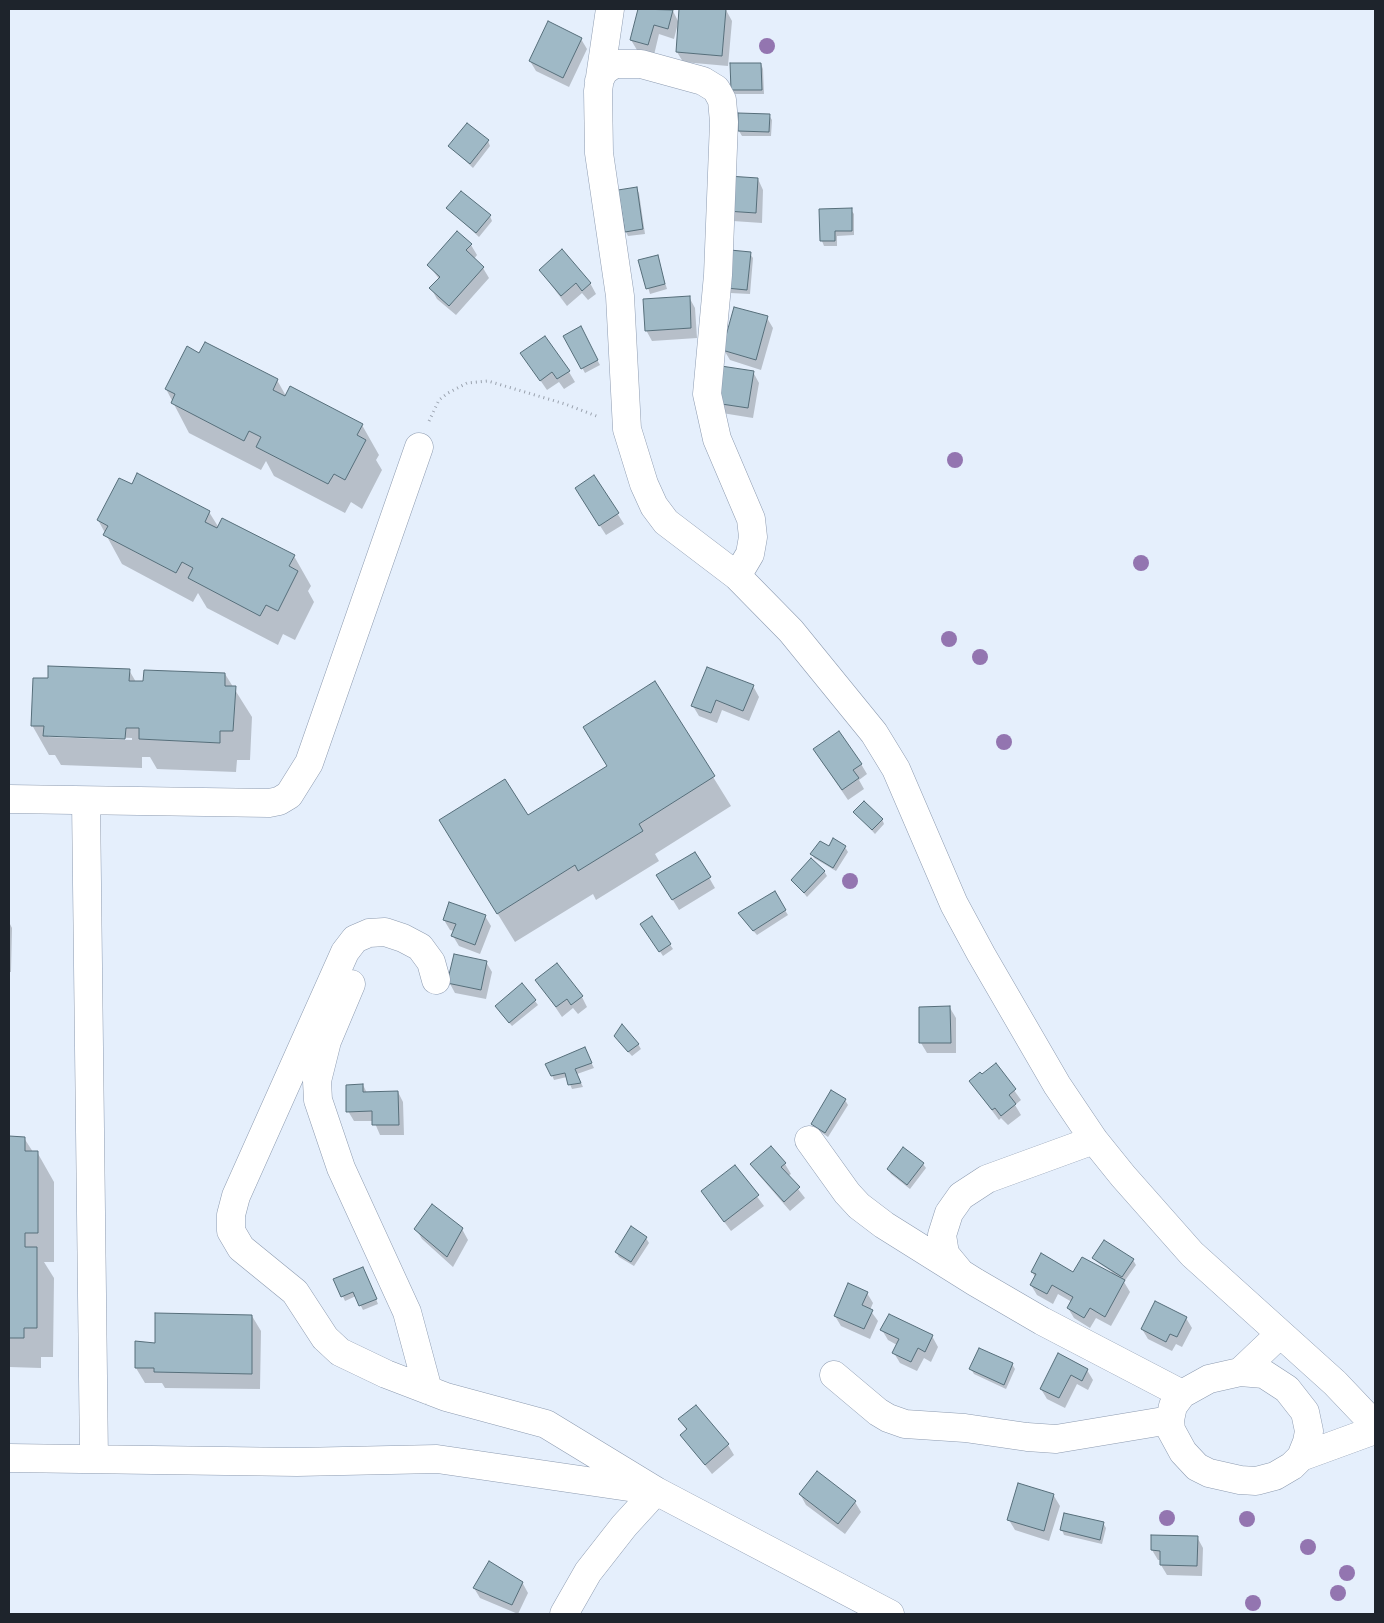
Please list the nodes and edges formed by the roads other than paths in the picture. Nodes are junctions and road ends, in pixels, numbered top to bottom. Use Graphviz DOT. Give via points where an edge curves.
graph roads {
  1 [pos="610,9"];
  2 [pos="605,38"];
  3 [pos="628,62"];
  4 [pos="599,81"];
  5 [pos="419,447"];
  6 [pos="737,576"];
  7 [pos="9,800"];
  8 [pos="86,801"];
  9 [pos="436,980"];
  10 [pos="351,984"];
  11 [pos="809,1140"];
  12 [pos="1094,1140"];
  13 [pos="944,1226"];
  14 [pos="902,1236"];
  15 [pos="964,1276"];
  16 [pos="1280,1334"];
  17 [pos="1240,1372"];
  18 [pos="834,1375"];
  19 [pos="428,1390"];
  20 [pos="1182,1394"];
  21 [pos="1170,1420"];
  22 [pos="1375,1425"];
  23 [pos="1375,1430"];
  24 [pos="1300,1457"];
  25 [pos="9,1458"];
  26 [pos="94,1459"];
  27 [pos="656,1491"];
  28 [pos="564,1614"];
  29 [pos="890,1614"];
  1 -- 2 [label="street"];
  2 -- 3 [label="street" via="609,50"];
  2 -- 4 [label="street"];
  3 -- 4 [label="street" via="608,67"];
  3 -- 6 [label="street" via="703,81 716,90 722,100 718,276 707,394 716,439 751,519 753,537 750,554"];
  4 -- 6 [label="street" via="599,153 620,296 627,428 644,484 662,516"];
  5 -- 8 [label="street" via="309,763 289,795 269,803"];
  6 -- 12 [label="street" via="791,631 874,733 900,777 954,904 1057,1085"];
  7 -- 8 [label="street"];
  8 -- 26 [label="street"];
  9 -- 19 [label="street" via="432,962 420,947 403,938 385,932 369,932 355,939 345,952 236,1196 230,1223 241,1248 294,1292 332,1346 368,1366"];
  10 -- 19 [label="street" via="326,1041 317,1081 318,1100 340,1168 407,1312"];
  11 -- 14 [label="street" via="859,1206"];
  12 -- 13 [label="street" via="977,1184 955,1204"];
  12 -- 16 [label="street" via="1186,1248"];
  13 -- 14 [label="street" via="924,1242"];
  13 -- 15 [label="street" via="942,1241 945,1254"];
  14 -- 15 [label="street"];
  15 -- 20 [label="street"];
  16 -- 17 [label="street"];
  16 -- 22 [label="street" via="1336,1383"];
  17 -- 20 [label="street" via="1208,1378"];
  17 -- 24 [label="street" via="1264,1374 1276,1380 1297,1400 1309,1430"];
  18 -- 21 [label="street" via="878,1412 906,1424 1056,1439"];
  19 -- 27 [label="street" via="546,1424"];
  20 -- 21 [label="street"];
  21 -- 24 [label="street" via="1174,1438 1190,1460 1209,1473 1225,1478 1256,1481 1270,1478 1282,1473"];
  23 -- 24 [label="street"];
  25 -- 26 [label="street"];
  26 -- 27 [label="street" via="297,1462 437,1459"];
  27 -- 28 [label="street" via="588,1572"];
  27 -- 29 [label="street"];
}
